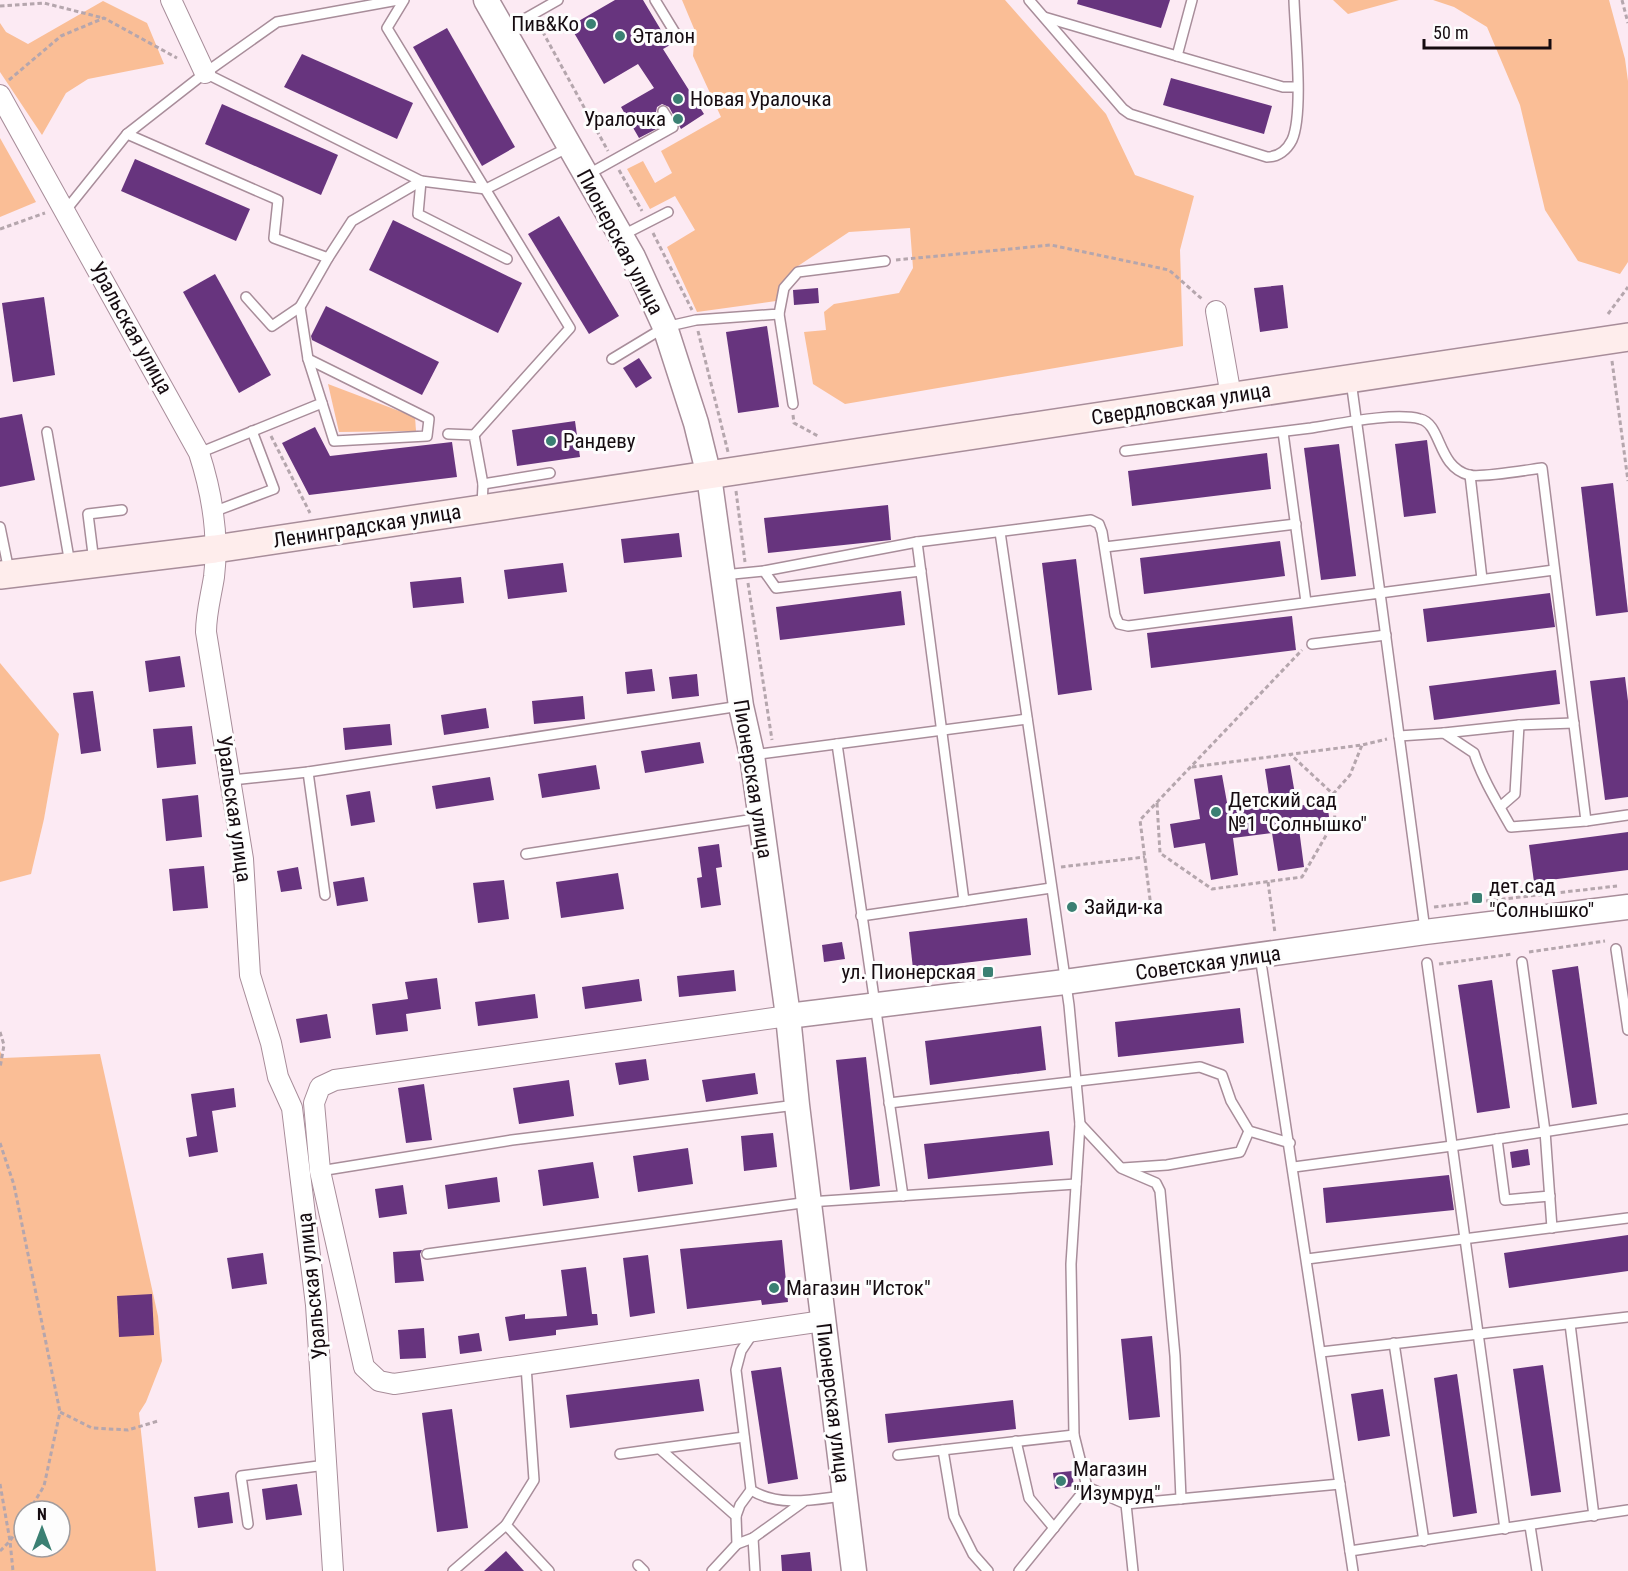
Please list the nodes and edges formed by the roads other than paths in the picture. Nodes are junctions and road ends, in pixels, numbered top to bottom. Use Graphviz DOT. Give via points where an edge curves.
graph roads {
  1 [pos="171,0"];
  2 [pos="398,0"];
  3 [pos="405,0"];
  4 [pos="486,0"];
  5 [pos="558,0"];
  6 [pos="656,0"];
  7 [pos="1029,0"];
  8 [pos="1192,0"];
  9 [pos="1294,0"];
  10 [pos="1058,26"];
  11 [pos="504,31"];
  12 [pos="677,36"];
  13 [pos="1177,56"];
  14 [pos="205,73"];
  15 [pos="4,87"];
  16 [pos="1297,87"];
  17 [pos="663,111"];
  18 [pos="127,134"];
  19 [pos="569,147"];
  20 [pos="586,176"];
  21 [pos="421,182"];
  22 [pos="486,189"];
  23 [pos="66,210"];
  24 [pos="669,212"];
  25 [pos="620,236"];
  26 [pos="328,258"];
  27 [pos="507,259"];
  28 [pos="885,261"];
  29 [pos="246,297"];
  30 [pos="300,307"];
  31 [pos="1216,311"];
  32 [pos="779,314"];
  33 [pos="665,327"];
  34 [pos="1619,345"];
  35 [pos="308,359"];
  36 [pos="612,359"];
  37 [pos="1350,379"];
  38 [pos="1231,396"];
  39 [pos="322,402"];
  40 [pos="793,404"];
  41 [pos="1357,421"];
  42 [pos="252,431"];
  43 [pos="47,432"];
  44 [pos="1284,432"];
  45 [pos="448,434"];
  46 [pos="474,435"];
  47 [pos="1125,451"];
  48 [pos="200,453"];
  49 [pos="550,473"];
  50 [pos="721,474"];
  51 [pos="1470,476"];
  52 [pos="482,496"];
  53 [pos="122,510"];
  54 [pos="213,512"];
  55 [pos="1296,524"];
  56 [pos="0,528"];
  57 [pos="1000,532"];
  58 [pos="917,542"];
  59 [pos="1105,547"];
  60 [pos="215,549"];
  61 [pos="82,565"];
  62 [pos="1554,570"];
  63 [pos="764,571"];
  64 [pos="921,571"];
  65 [pos="5,574"];
  66 [pos="723,575"];
  67 [pos="1482,579"];
  68 [pos="1380,593"];
  69 [pos="1306,602"];
  70 [pos="1386,635"];
  71 [pos="1309,646"];
  72 [pos="741,706"];
  73 [pos="1026,719"];
  74 [pos="1574,723"];
  75 [pos="1519,725"];
  76 [pos="942,730"];
  77 [pos="1444,733"];
  78 [pos="1399,736"];
  79 [pos="837,744"];
  80 [pos="752,755"];
  81 [pos="308,772"];
  82 [pos="232,780"];
  83 [pos="1500,807"];
  84 [pos="1628,815"];
  85 [pos="761,818"];
  86 [pos="1586,821"];
  87 [pos="526,854"];
  88 [pos="1051,888"];
  89 [pos="325,895"];
  90 [pos="964,901"];
  91 [pos="1628,907"];
  92 [pos="861,916"];
  93 [pos="1425,932"];
  94 [pos="1615,944"];
  95 [pos="1260,956"];
  96 [pos="1521,962"];
  97 [pos="1427,963"];
  98 [pos="1065,982"];
  99 [pos="875,1006"];
  100 [pos="788,1016"];
  101 [pos="1628,1030"];
  102 [pos="1076,1083"];
  103 [pos="314,1103"];
  104 [pos="889,1104"];
  105 [pos="797,1105"];
  106 [pos="292,1108"];
  107 [pos="1628,1119"];
  108 [pos="1080,1124"];
  109 [pos="1249,1131"];
  110 [pos="1545,1131"];
  111 [pos="1497,1139"];
  112 [pos="1290,1143"];
  113 [pos="1452,1146"];
  114 [pos="1293,1167"];
  115 [pos="1121,1168"];
  116 [pos="320,1171"];
  117 [pos="1076,1184"];
  118 [pos="903,1196"];
  119 [pos="1550,1196"];
  120 [pos="809,1202"];
  121 [pos="1628,1218"];
  122 [pos="1552,1228"];
  123 [pos="1465,1240"];
  124 [pos="427,1254"];
  125 [pos="1307,1259"];
  126 [pos="1628,1317"];
  127 [pos="823,1321"];
  128 [pos="1570,1324"];
  129 [pos="755,1330"];
  130 [pos="1477,1334"];
  131 [pos="1394,1343"];
  132 [pos="1321,1352"];
  133 [pos="526,1366"];
  134 [pos="1074,1435"];
  135 [pos="744,1437"];
  136 [pos="1016,1442"];
  137 [pos="660,1449"];
  138 [pos="943,1450"];
  139 [pos="620,1454"];
  140 [pos="898,1455"];
  141 [pos="326,1465"];
  142 [pos="1340,1484"];
  143 [pos="1087,1487"];
  144 [pos="751,1490"];
  145 [pos="845,1496"];
  146 [pos="1181,1499"];
  147 [pos="803,1501"];
  148 [pos="1126,1504"];
  149 [pos="1628,1510"];
  150 [pos="736,1516"];
  151 [pos="1594,1516"];
  152 [pos="248,1524"];
  153 [pos="506,1524"];
  154 [pos="1530,1526"];
  155 [pos="1053,1528"];
  156 [pos="1505,1529"];
  157 [pos="753,1538"];
  158 [pos="1424,1540"];
  159 [pos="737,1544"];
  160 [pos="1350,1551"];
  161 [pos="333,1571"];
  162 [pos="453,1571"];
  163 [pos="549,1571"];
  164 [pos="712,1571"];
  165 [pos="755,1571"];
  166 [pos="854,1571"];
  167 [pos="988,1571"];
  168 [pos="1019,1571"];
  169 [pos="1133,1571"];
  170 [pos="1353,1571"];
  171 [pos="1537,1571"];
  1 -- 14 [label="street"];
  2 -- 14 [label="lane" via="277,22"];
  3 -- 22 [label="lane" via="387,28"];
  4 -- 11 [label="street, Пионерская улица"];
  5 -- 11 [label="lane"];
  6 -- 12 [label="lane"];
  7 -- 10 [label="lane"];
  8 -- 13 [label="lane"];
  9 -- 16 [label="lane"];
  10 -- 13 [label="lane"];
  10 -- 16 [label="lane" via="1130,114 1267,157 1280,154 1292,140"];
  11 -- 19 [label="street, Пионерская улица"];
  13 -- 16 [label="lane" via="1283,87"];
  14 -- 18 [label="lane"];
  14 -- 21 [label="lane"];
  15 -- 23 [label="street, Уральская улица"];
  17 -- 20 [label="lane" via="673,127"];
  18 -- 23 [label="lane"];
  18 -- 26 [label="lane" via="278,200 274,238"];
  19 -- 20 [label="street, Пионерская улица"];
  19 -- 22 [label="lane"];
  20 -- 25 [label="street, Пионерская улица"];
  21 -- 22 [label="lane"];
  21 -- 26 [label="lane" via="352,221"];
  21 -- 27 [label="lane" via="418,214"];
  22 -- 46 [label="lane" via="570,328"];
  23 -- 48 [label="street, Уральская улица"];
  24 -- 25 [label="lane"];
  25 -- 33 [label="street, Пионерская улица"];
  26 -- 30 [label="lane"];
  28 -- 32 [label="lane" via="798,272 784,288"];
  29 -- 30 [label="lane" via="272,326"];
  30 -- 35 [label="lane"];
  31 -- 38 [label="street"];
  32 -- 33 [label="lane" via="696,320"];
  32 -- 40 [label="lane"];
  33 -- 36 [label="lane"];
  33 -- 50 [label="street, Пионерская улица" via="696,423"];
  34 -- 37 [label="main road, Свердловская улица"];
  35 -- 39 [label="lane"];
  35 -- 39 [label="lane" via="429,419 428,436 334,441"];
  37 -- 38 [label="main road, Свердловская улица"];
  37 -- 41 [label="lane"];
  38 -- 50 [label="main road, Свердловская улица"];
  39 -- 42 [label="lane"];
  41 -- 44 [label="lane"];
  41 -- 51 [label="lane" via="1422,419 1430,426 1446,459"];
  41 -- 68 [label="lane"];
  42 -- 48 [label="lane"];
  42 -- 54 [label="lane" via="274,489"];
  43 -- 61 [label="lane"];
  44 -- 47 [label="lane"];
  44 -- 55 [label="lane"];
  45 -- 46 [label="lane"];
  46 -- 52 [label="lane"];
  48 -- 54 [label="street, Уральская улица"];
  49 -- 52 [label="lane"];
  50 -- 52 [label="main road, Ленинградская улица"];
  50 -- 66 [label="street, Пионерская улица"];
  51 -- 62 [label="lane" via="1542,468"];
  51 -- 67 [label="lane"];
  52 -- 60 [label="main road, Ленинградская улица"];
  53 -- 61 [label="lane" via="88,514"];
  54 -- 60 [label="street, Уральская улица"];
  55 -- 59 [label="lane"];
  55 -- 69 [label="lane"];
  56 -- 65 [label="lane"];
  57 -- 58 [label="lane"];
  57 -- 59 [label="lane" via="1091,520 1099,524"];
  57 -- 73 [label="lane"];
  58 -- 63 [label="lane"];
  58 -- 64 [label="lane"];
  59 -- 69 [label="lane" via="1119,624 1128,626"];
  60 -- 61 [label="main road, Ленинградская улица"];
  60 -- 82 [label="street, Уральская улица" via="206,632"];
  61 -- 65 [label="main road, Ленинградская улица"];
  62 -- 67 [label="lane"];
  62 -- 74 [label="lane"];
  63 -- 64 [label="lane" via="776,588"];
  63 -- 66 [label="lane"];
  64 -- 76 [label="lane"];
  66 -- 72 [label="street, Пионерская улица"];
  67 -- 68 [label="lane"];
  68 -- 69 [label="lane"];
  68 -- 70 [label="lane"];
  70 -- 71 [label="lane"];
  70 -- 78 [label="lane"];
  72 -- 80 [label="street, Пионерская улица"];
  72 -- 81 [label="lane"];
  73 -- 76 [label="lane"];
  73 -- 88 [label="lane"];
  74 -- 75 [label="lane"];
  74 -- 86 [label="lane"];
  75 -- 77 [label="lane"];
  75 -- 83 [label="lane" via="1515,794"];
  76 -- 79 [label="lane"];
  76 -- 90 [label="lane"];
  77 -- 78 [label="lane"];
  77 -- 83 [label="lane" via="1474,753"];
  78 -- 93 [label="lane"];
  79 -- 80 [label="lane"];
  79 -- 92 [label="lane"];
  80 -- 85 [label="street, Пионерская улица"];
  81 -- 82 [label="lane"];
  81 -- 89 [label="lane"];
  82 -- 106 [label="street, Уральская улица" via="243,859 250,975 278,1077"];
  83 -- 86 [label="lane" via="1511,827"];
  84 -- 86 [label="lane"];
  85 -- 87 [label="lane"];
  85 -- 100 [label="street, Пионерская улица"];
  88 -- 90 [label="lane"];
  88 -- 98 [label="lane"];
  90 -- 92 [label="lane"];
  91 -- 93 [label="street, Советская улица"];
  92 -- 99 [label="lane"];
  93 -- 95 [label="street, Советская улица"];
  94 -- 101 [label="lane"];
  95 -- 98 [label="street, Советская улица"];
  95 -- 112 [label="lane"];
  96 -- 110 [label="lane"];
  97 -- 113 [label="lane"];
  98 -- 99 [label="street, Советская улица"];
  98 -- 102 [label="lane"];
  99 -- 100 [label="street, Советская улица"];
  99 -- 104 [label="lane"];
  100 -- 103 [label="street" via="335,1080 320,1087"];
  100 -- 105 [label="street, Пионерская улица"];
  102 -- 104 [label="lane"];
  102 -- 108 [label="lane"];
  102 -- 109 [label="lane" via="1200,1067 1222,1075 1231,1101"];
  103 -- 106 [label="street"];
  103 -- 116 [label="street"];
  104 -- 118 [label="lane"];
  105 -- 116 [label="lane" via="512,1140"];
  105 -- 120 [label="street, Пионерская улица"];
  106 -- 141 [label="street, Уральская улица" via="316,1305"];
  107 -- 110 [label="lane"];
  108 -- 115 [label="lane"];
  108 -- 117 [label="lane"];
  109 -- 112 [label="lane"];
  109 -- 115 [label="lane" via="1240,1152 1167,1166"];
  110 -- 111 [label="lane"];
  110 -- 119 [label="lane"];
  111 -- 113 [label="lane"];
  111 -- 119 [label="lane" via="1505,1200"];
  112 -- 114 [label="lane"];
  113 -- 114 [label="lane"];
  113 -- 123 [label="lane"];
  114 -- 125 [label="lane"];
  115 -- 146 [label="lane" via="1156,1183 1160,1191 1175,1356"];
  116 -- 133 [label="street" via="364,1367 380,1381 394,1384"];
  117 -- 118 [label="lane"];
  117 -- 134 [label="lane" via="1071,1264"];
  118 -- 120 [label="lane"];
  119 -- 122 [label="lane"];
  120 -- 124 [label="lane"];
  120 -- 127 [label="street, Пионерская улица"];
  121 -- 122 [label="lane"];
  122 -- 123 [label="lane"];
  123 -- 125 [label="lane"];
  123 -- 130 [label="lane"];
  125 -- 132 [label="lane"];
  126 -- 128 [label="lane"];
  127 -- 129 [label="street"];
  127 -- 145 [label="street, Пионерская улица"];
  128 -- 130 [label="lane"];
  128 -- 151 [label="lane"];
  129 -- 133 [label="street"];
  129 -- 135 [label="lane" via="741,1351 736,1370"];
  130 -- 131 [label="lane"];
  130 -- 156 [label="lane"];
  131 -- 132 [label="lane"];
  131 -- 158 [label="lane"];
  132 -- 142 [label="lane"];
  133 -- 153 [label="lane" via="534,1480"];
  134 -- 136 [label="lane"];
  134 -- 143 [label="lane"];
  135 -- 137 [label="lane"];
  135 -- 144 [label="lane"];
  136 -- 138 [label="lane"];
  136 -- 155 [label="lane" via="1029,1498"];
  137 -- 139 [label="lane"];
  137 -- 150 [label="lane"];
  138 -- 140 [label="lane"];
  138 -- 167 [label="lane" via="954,1515 973,1554"];
  141 -- 152 [label="lane" via="241,1476"];
  141 -- 161 [label="street, Уральская улица"];
  142 -- 146 [label="lane"];
  142 -- 160 [label="lane"];
  143 -- 148 [label="lane"];
  143 -- 155 [label="lane"];
  144 -- 147 [label="lane" via="760,1496"];
  144 -- 150 [label="lane"];
  145 -- 147 [label="lane"];
  145 -- 166 [label="street, Пионерская улица"];
  146 -- 148 [label="lane"];
  147 -- 157 [label="lane"];
  148 -- 169 [label="lane"];
  149 -- 151 [label="lane"];
  150 -- 159 [label="lane"];
  151 -- 154 [label="lane"];
  153 -- 162 [label="lane"];
  153 -- 163 [label="lane"];
  154 -- 156 [label="lane"];
  154 -- 171 [label="lane"];
  155 -- 168 [label="lane"];
  156 -- 158 [label="lane"];
  157 -- 159 [label="lane"];
  157 -- 165 [label="lane"];
  158 -- 160 [label="lane"];
  159 -- 164 [label="lane"];
  160 -- 170 [label="lane"];
}
